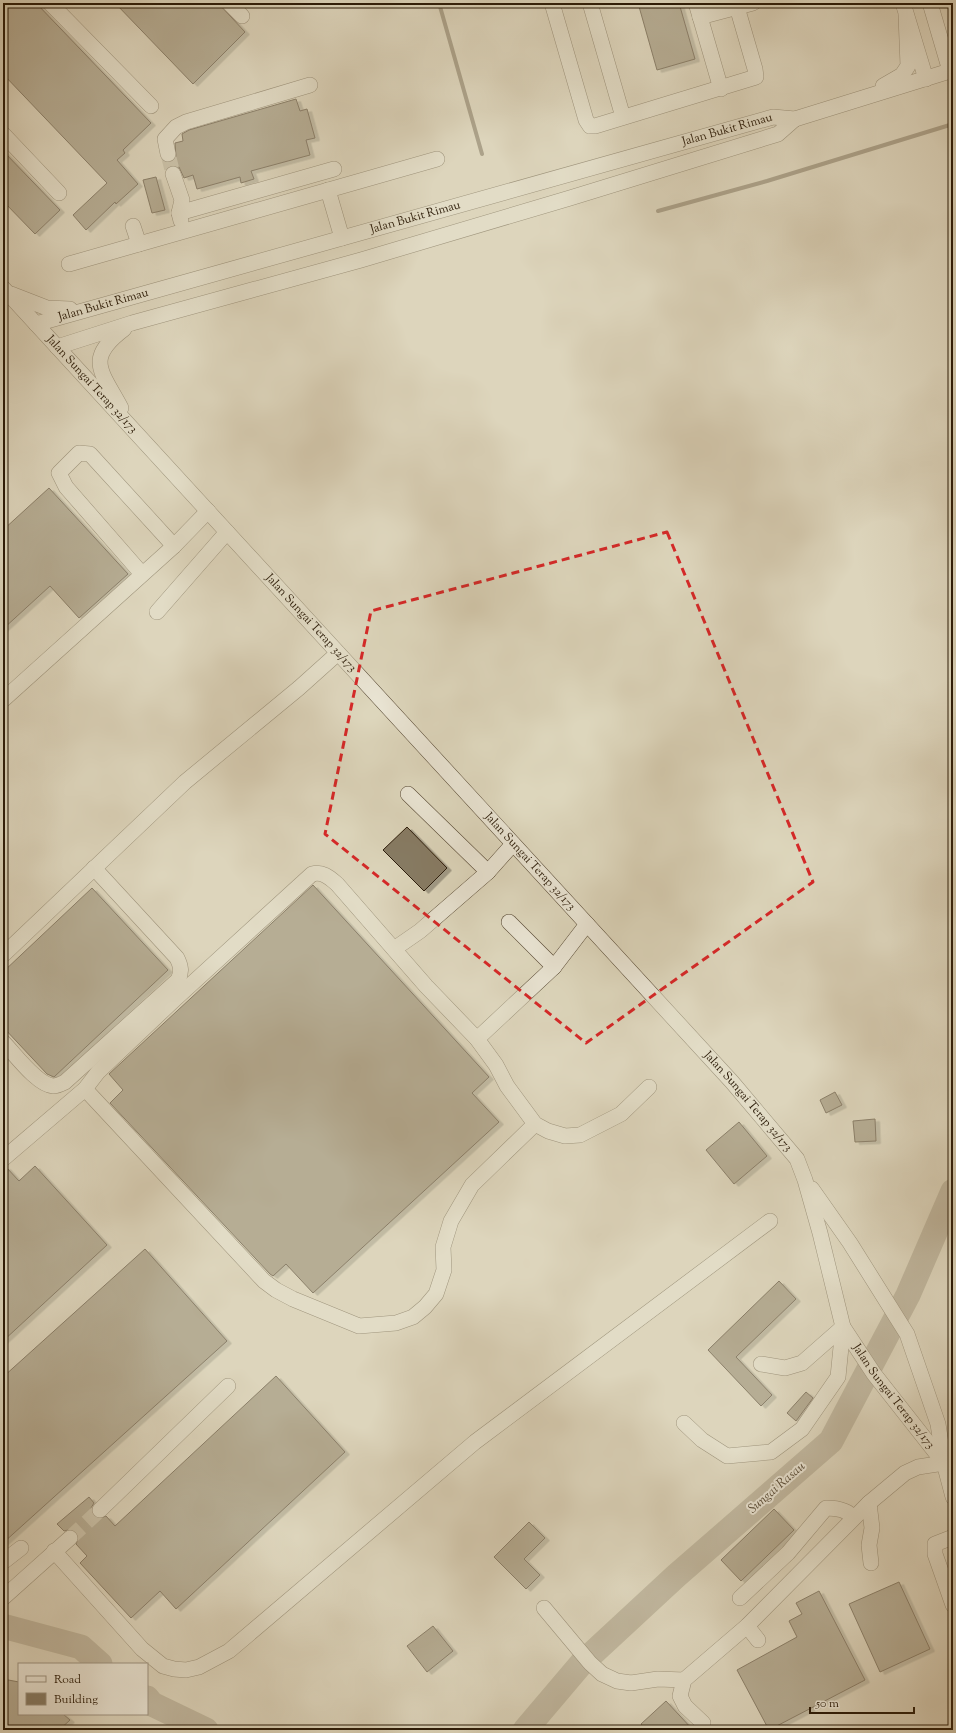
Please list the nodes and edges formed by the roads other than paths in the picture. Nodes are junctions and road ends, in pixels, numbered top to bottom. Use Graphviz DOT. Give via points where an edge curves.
graph roads {
  1 [pos="50,3"];
  2 [pos="229,3"];
  3 [pos="552,3"];
  4 [pos="590,3"];
  5 [pos="753,3"];
  6 [pos="930,5"];
  7 [pos="737,7"];
  8 [pos="905,9"];
  9 [pos="698,10"];
  10 [pos="242,16"];
  11 [pos="953,48"];
  12 [pos="952,71"];
  13 [pos="926,79"];
  14 [pos="310,85"];
  15 [pos="721,88"];
  16 [pos="844,104"];
  17 [pos="151,106"];
  18 [pos="623,117"];
  19 [pos="795,119"];
  20 [pos="3,134"];
  21 [pos="168,154"];
  22 [pos="437,160"];
  23 [pos="334,169"];
  24 [pos="174,174"];
  25 [pos="328,190"];
  26 [pos="59,193"];
  27 [pos="179,213"];
  28 [pos="133,226"];
  29 [pos="184,232"];
  30 [pos="342,238"];
  31 [pos="139,244"];
  32 [pos="68,264"];
  33 [pos="5,290"];
  34 [pos="121,300"];
  35 [pos="132,323"];
  36 [pos="36,324"];
  37 [pos="57,347"];
  38 [pos="130,426"];
  39 [pos="208,512"];
  40 [pos="227,532"];
  41 [pos="174,546"];
  42 [pos="142,574"];
  43 [pos="157,612"];
  44 [pos="338,653"];
  45 [pos="3,700"];
  46 [pos="408,794"];
  47 [pos="513,844"];
  48 [pos="94,868"];
  49 [pos="488,872"];
  50 [pos="509,922"];
  51 [pos="587,924"];
  52 [pos="394,949"];
  53 [pos="3,955"];
  54 [pos="554,967"];
  55 [pos="477,1039"];
  56 [pos="3,1042"];
  57 [pos="648,1087"];
  58 [pos="85,1089"];
  59 [pos="535,1124"];
  60 [pos="3,1159"];
  61 [pos="805,1180"];
  62 [pos="770,1221"];
  63 [pos="843,1327"];
  64 [pos="761,1364"];
  65 [pos="228,1386"];
  66 [pos="684,1423"];
  67 [pos="944,1463"];
  68 [pos="953,1497"];
  69 [pos="869,1503"];
  70 [pos="100,1510"];
  71 [pos="853,1518"];
  72 [pos="953,1537"];
  73 [pos="70,1538"];
  74 [pos="20,1548"];
  75 [pos="54,1551"];
  76 [pos="3,1562"];
  77 [pos="871,1563"];
  78 [pos="3,1598"];
  79 [pos="740,1598"];
  80 [pos="953,1605"];
  81 [pos="544,1608"];
  82 [pos="747,1626"];
  83 [pos="758,1640"];
  84 [pos="684,1680"];
  85 [pos="703,1723"];
  1 -- 17 [label="street"];
  2 -- 10 [label="street"];
  3 -- 18 [label="street" via="586,120 590,126 595,126"];
  4 -- 18 [label="street"];
  5 -- 7 [label="street"];
  6 -- 11 [label="street"];
  6 -- 12 [label="street"];
  7 -- 9 [label="street"];
  7 -- 15 [label="street" via="756,77"];
  8 -- 13 [label="street"];
  8 -- 16 [label="street" via="908,66 890,82"];
  9 -- 15 [label="street"];
  12 -- 13 [label="street, Jalan Bukit Rimau"];
  13 -- 16 [label="street, Jalan Bukit Rimau"];
  14 -- 21 [label="street" via="186,122 176,127 165,139"];
  15 -- 18 [label="street"];
  16 -- 19 [label="street, Jalan Bukit Rimau"];
  19 -- 30 [label="street, Jalan Bukit Rimau" via="773,117"];
  19 -- 35 [label="street, Jalan Bukit Rimau" via="778,134 361,260"];
  20 -- 26 [label="street"];
  22 -- 25 [label="street"];
  23 -- 27 [label="street"];
  24 -- 27 [label="street" via="182,200"];
  25 -- 29 [label="street"];
  25 -- 30 [label="street"];
  27 -- 29 [label="street"];
  28 -- 31 [label="street"];
  29 -- 31 [label="street"];
  30 -- 34 [label="street, Jalan Bukit Rimau"];
  31 -- 32 [label="street"];
  33 -- 34 [label="street" via="56,310"];
  33 -- 36 [label="street, Jalan Sungai Terap 32/173"];
  34 -- 36 [label="street, Jalan Bukit Rimau"];
  35 -- 37 [label="street, Jalan Bukit Rimau"];
  35 -- 38 [label="street" via="112,338 104,348 99,362 104,377"];
  36 -- 37 [label="street, Jalan Sungai Terap 32/173"];
  37 -- 38 [label="street, Jalan Sungai Terap 32/173"];
  38 -- 39 [label="street, Jalan Sungai Terap 32/173"];
  39 -- 40 [label="street, Jalan Sungai Terap 32/173"];
  39 -- 41 [label="street"];
  40 -- 43 [label="street"];
  40 -- 44 [label="street, Jalan Sungai Terap 32/173"];
  41 -- 42 [label="street"];
  41 -- 42 [label="street" via="90,454 79,453 59,473 66,487"];
  42 -- 45 [label="street"];
  44 -- 47 [label="street, Jalan Sungai Terap 32/173"];
  44 -- 48 [label="street" via="185,782"];
  46 -- 49 [label="street"];
  47 -- 49 [label="street"];
  47 -- 51 [label="street, Jalan Sungai Terap 32/173"];
  48 -- 53 [label="street"];
  48 -- 56 [label="street" via="177,958 181,974 178,980 65,1082 58,1085 52,1086 34,1075"];
  49 -- 52 [label="street" via="420,931"];
  50 -- 54 [label="street"];
  51 -- 54 [label="street"];
  51 -- 61 [label="street, Jalan Sungai Terap 32/173" via="797,1158"];
  52 -- 55 [label="street"];
  52 -- 58 [label="street" via="337,884 323,874 312,874 174,1000 98,1072"];
  54 -- 55 [label="street"];
  55 -- 59 [label="street"];
  57 -- 59 [label="street" via="621,1114 580,1135 565,1136"];
  58 -- 59 [label="street" via="264,1281 293,1299 359,1326 396,1322 414,1317 425,1307 436,1294 444,1270 444,1247 451,1221 472,1185"];
  58 -- 60 [label="street"];
  61 -- 63 [label="street, Jalan Sungai Terap 32/173"];
  61 -- 67 [label="street" via="907,1334 938,1424"];
  62 -- 75 [label="street" via="475,1442 269,1619 229,1651 198,1667 174,1669 163,1666 152,1658"];
  63 -- 64 [label="street" via="802,1363 785,1368"];
  63 -- 66 [label="street" via="838,1377 802,1429 771,1452 727,1456 702,1440"];
  63 -- 67 [label="street, Jalan Sungai Terap 32/173" via="874,1374"];
  65 -- 70 [label="street"];
  67 -- 68 [label="street, Jalan Sungai Terap 32/173"];
  67 -- 69 [label="street" via="905,1473"];
  69 -- 71 [label="street"];
  69 -- 77 [label="street" via="872,1528 869,1545"];
  71 -- 79 [label="street" via="850,1514 835,1508 826,1508 788,1553"];
  71 -- 82 [label="street" via="800,1575"];
  72 -- 80 [label="street" via="935,1544 935,1554"];
  73 -- 75 [label="street"];
  74 -- 76 [label="street"];
  75 -- 78 [label="street"];
  81 -- 84 [label="street" via="602,1674 617,1681 631,1683 658,1679"];
  82 -- 83 [label="street"];
  82 -- 84 [label="street"];
  84 -- 85 [label="street" via="680,1696 685,1706"];
}
